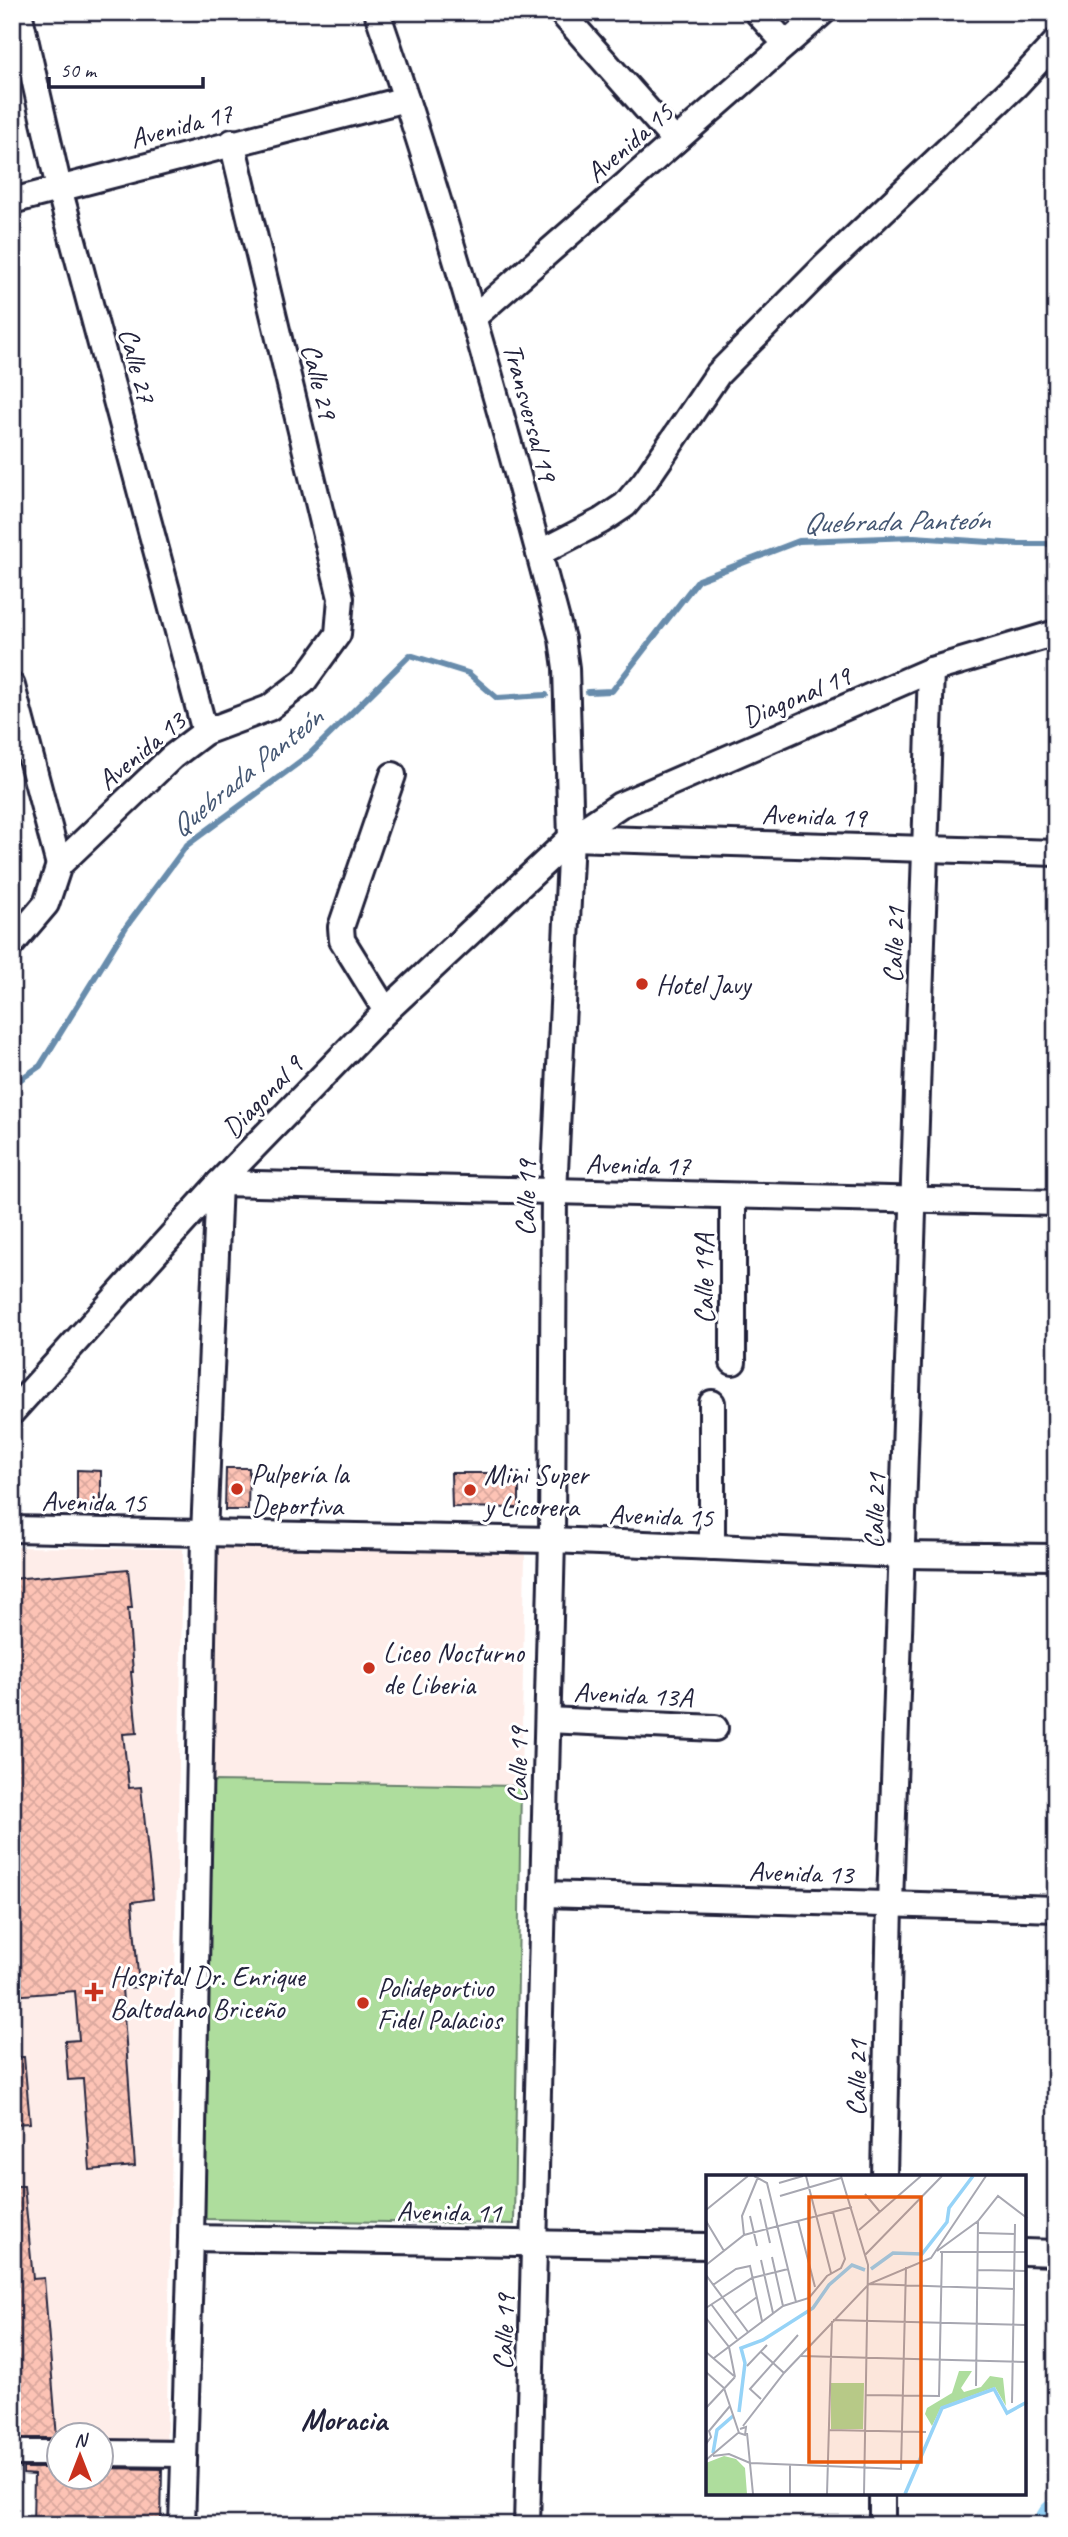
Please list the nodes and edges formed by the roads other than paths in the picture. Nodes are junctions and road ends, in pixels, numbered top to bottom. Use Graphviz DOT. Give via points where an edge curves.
graph roads {
  1 [pos="19,12"];
  2 [pos="377,12"];
  3 [pos="561,12"];
  4 [pos="757,12"];
  5 [pos="823,12"];
  6 [pos="1056,42"];
  7 [pos="786,44"];
  8 [pos="406,99"];
  9 [pos="675,141"];
  10 [pos="232,142"];
  11 [pos="60,188"];
  12 [pos="12,201"];
  13 [pos="474,317"];
  14 [pos="539,553"];
  15 [pos="338,634"];
  16 [pos="1056,634"];
  17 [pos="931,670"];
  18 [pos="12,686"];
  19 [pos="205,732"];
  20 [pos="393,775"];
  21 [pos="571,838"];
  22 [pos="926,848"];
  23 [pos="1056,853"];
  24 [pos="59,865"];
  25 [pos="12,944"];
  26 [pos="386,1011"];
  27 [pos="219,1183"];
  28 [pos="554,1192"];
  29 [pos="733,1196"];
  30 [pos="914,1200"];
  31 [pos="1056,1203"];
  32 [pos="733,1362"];
  33 [pos="712,1403"];
  34 [pos="12,1412"];
  35 [pos="12,1530"];
  36 [pos="204,1534"];
  37 [pos="552,1540"];
  38 [pos="712,1547"];
  39 [pos="902,1555"];
  40 [pos="1056,1557"];
  41 [pos="548,1720"];
  42 [pos="715,1728"];
  43 [pos="544,1894"];
  44 [pos="890,1904"];
  45 [pos="1056,1909"];
  46 [pos="884,2175"];
  47 [pos="191,2238"];
  48 [pos="535,2242"];
  49 [pos="706,2246"];
  50 [pos="1026,2252"];
  51 [pos="1056,2253"];
  52 [pos="12,2453"];
  53 [pos="46,2453"];
  54 [pos="116,2454"];
  55 [pos="184,2454"];
  56 [pos="882,2495"];
  57 [pos="181,2525"];
  58 [pos="527,2525"];
  59 [pos="882,2525"];
  1 -- 11 [label="street, Calle 27"];
  2 -- 8 [label="street, Transversal 19"];
  3 -- 9 [label="street"];
  4 -- 7 [label="street"];
  5 -- 7 [label="street, Avenida 15"];
  6 -- 14 [label="street" via="718,374 625,505"];
  7 -- 9 [label="street, Avenida 15"];
  8 -- 10 [label="street, Avenida 17"];
  8 -- 13 [label="street, Transversal 19"];
  9 -- 13 [label="street, Avenida 15"];
  10 -- 11 [label="street, Avenida 17"];
  10 -- 15 [label="street, Calle 29" via="341,598"];
  11 -- 12 [label="street, Avenida 17"];
  11 -- 19 [label="street, Calle 27"];
  13 -- 14 [label="street, Transversal 19"];
  14 -- 21 [label="street, Transversal 19" via="565,654"];
  15 -- 19 [label="street, Avenida 13" via="304,681 270,708"];
  16 -- 17 [label="street, Diagonal 19"];
  17 -- 21 [label="street, Diagonal 19" via="620,805"];
  17 -- 22 [label="street, Calle 21"];
  18 -- 24 [label="street"];
  19 -- 24 [label="street, Avenida 13" via="172,757"];
  20 -- 26 [label="street" via="341,927 342,940"];
  21 -- 22 [label="street, Avenida 19"];
  21 -- 26 [label="street, Diagonal 9"];
  21 -- 28 [label="street, Calle 19"];
  22 -- 23 [label="street, Avenida 19"];
  22 -- 30 [label="street, Calle 21"];
  24 -- 25 [label="street, Avenida 13" via="46,904"];
  26 -- 27 [label="street, Diagonal 9"];
  27 -- 28 [label="street, Avenida 17"];
  27 -- 34 [label="street, Diagonal 9"];
  27 -- 36 [label="street"];
  28 -- 29 [label="street, Avenida 17"];
  28 -- 37 [label="street, Calle 19"];
  29 -- 30 [label="street, Avenida 17"];
  29 -- 32 [label="street, Calle 19A"];
  30 -- 31 [label="street, Avenida 17"];
  30 -- 39 [label="street, Calle 21"];
  33 -- 38 [label="street"];
  35 -- 36 [label="street, Avenida 15"];
  36 -- 37 [label="street, Avenida 15"];
  36 -- 47 [label="street"];
  37 -- 38 [label="street, Avenida 15"];
  37 -- 41 [label="street, Calle 19"];
  38 -- 39 [label="street, Avenida 15"];
  39 -- 40 [label="street, Avenida 15"];
  39 -- 44 [label="street, Calle 21"];
  41 -- 42 [label="street, Avenida 13A"];
  41 -- 43 [label="street, Calle 19"];
  43 -- 44 [label="street, Avenida 13"];
  43 -- 48 [label="street, Calle 19"];
  44 -- 45 [label="street, Avenida 13"];
  44 -- 46 [label="street, Calle 21"];
  47 -- 48 [label="street, Avenida 11"];
  47 -- 55 [label="street"];
  48 -- 49 [label="street, Avenida 11"];
  48 -- 58 [label="street, Calle 19"];
  50 -- 51 [label="street"];
  52 -- 53 [label="street"];
  54 -- 55 [label="street"];
  55 -- 57 [label="street"];
  56 -- 59 [label="street"];
}
